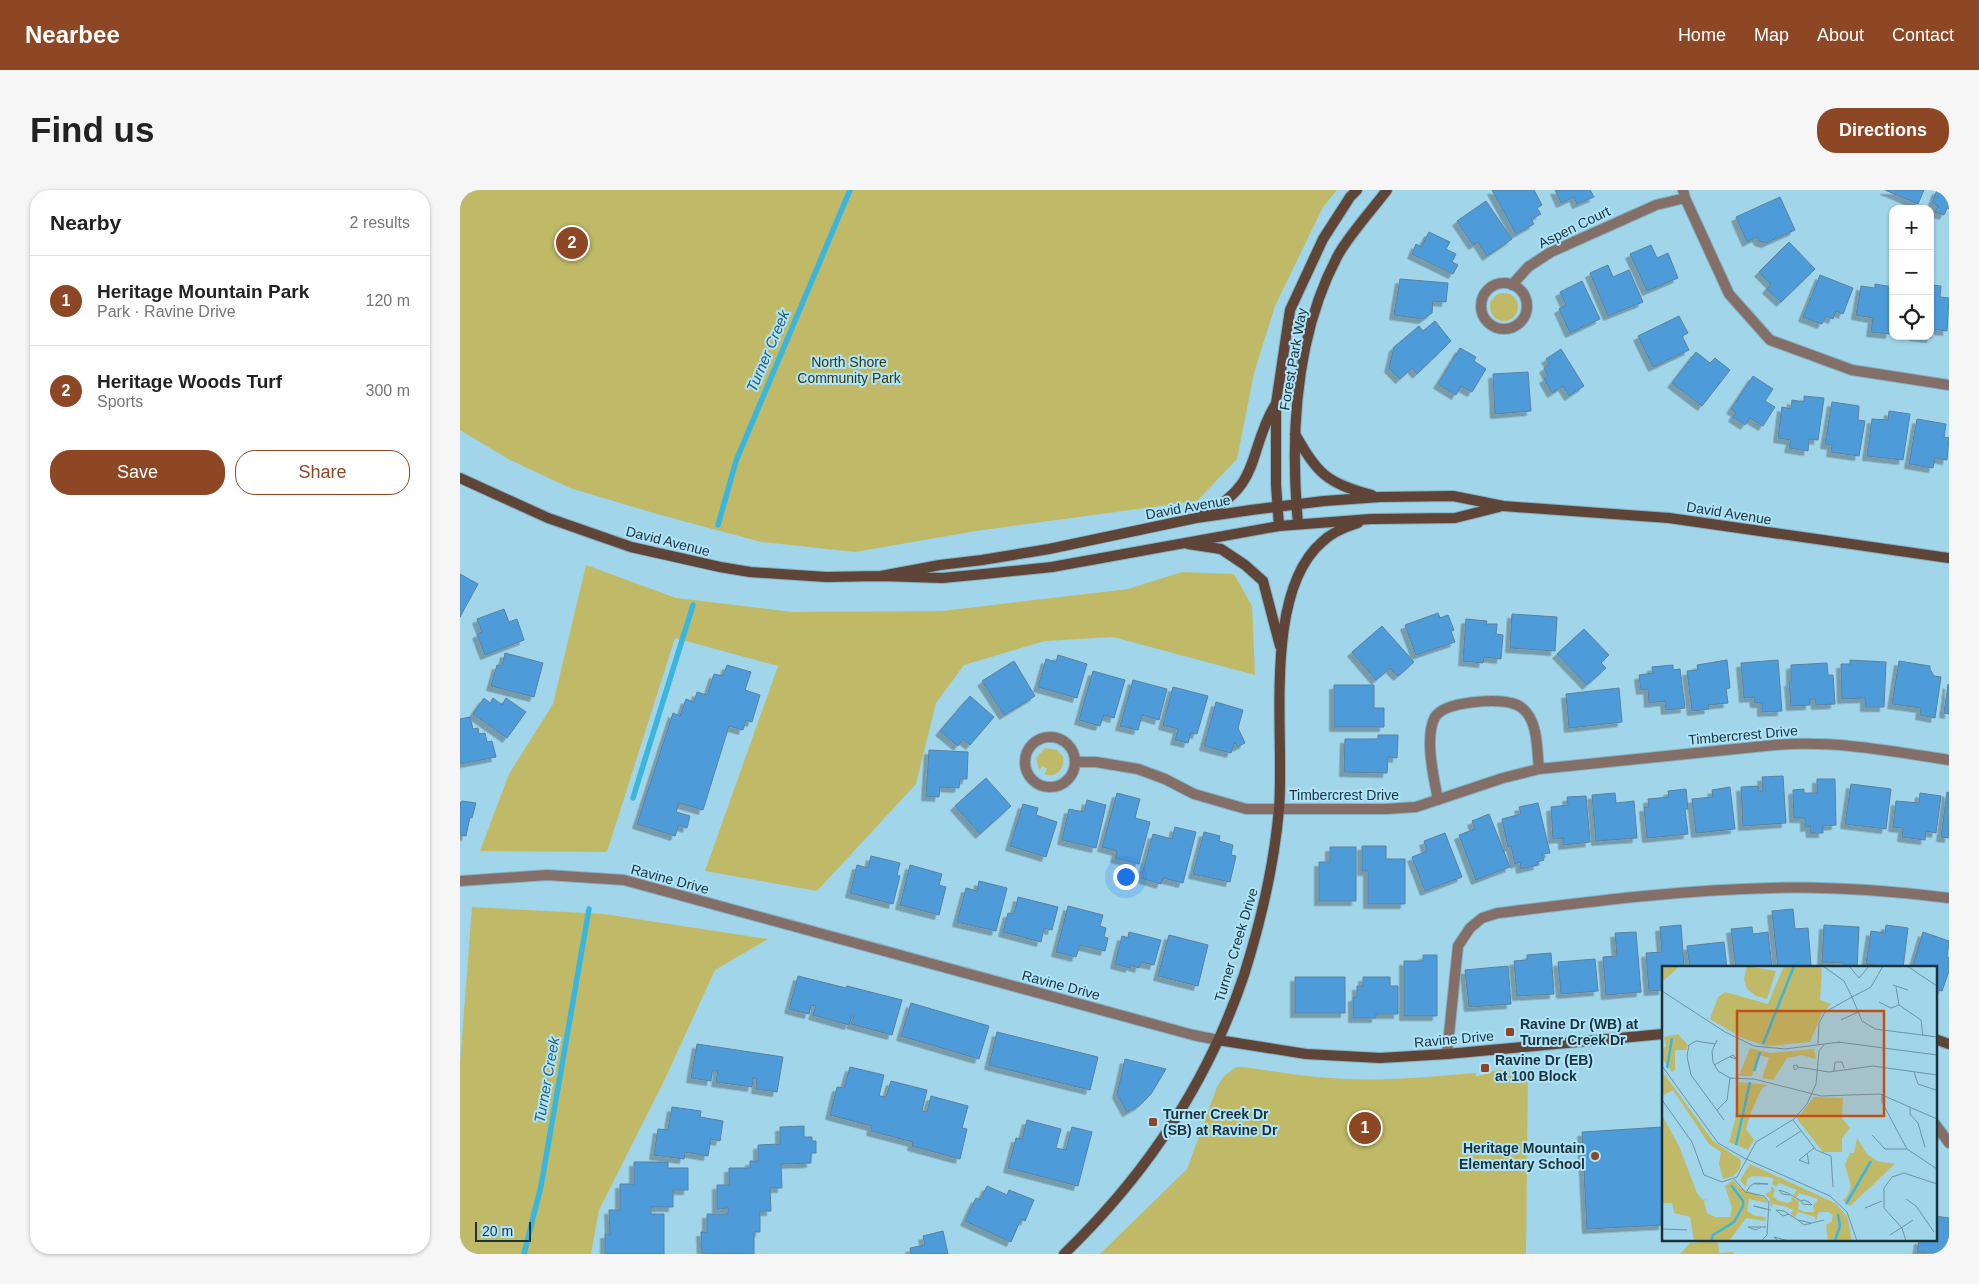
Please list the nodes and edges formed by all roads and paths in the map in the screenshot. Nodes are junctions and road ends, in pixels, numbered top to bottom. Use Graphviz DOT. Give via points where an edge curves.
graph roads {
  1 [pos="1357,190"];
  2 [pos="1387,190"];
  3 [pos="1683,193"];
  4 [pos="1512,285"];
  5 [pos="1949,384"];
  6 [pos="1276,404"];
  7 [pos="1295,432"];
  8 [pos="460,478"];
  9 [pos="1380,497"];
  10 [pos="1297,504"];
  11 [pos="1277,506"];
  12 [pos="1503,506"];
  13 [pos="1196,518"];
  14 [pos="1371,518"];
  15 [pos="1298,524"];
  16 [pos="1279,526"];
  17 [pos="1178,543"];
  18 [pos="1949,558"];
  19 [pos="881,576"];
  20 [pos="1281,651"];
  21 [pos="1949,760"];
  22 [pos="1076,762"];
  23 [pos="1539,768"];
  24 [pos="1438,800"];
  25 [pos="1279,809"];
  26 [pos="460,881"];
  27 [pos="1949,898"];
  28 [pos="1662,1034"];
  29 [pos="1936,1039"];
  30 [pos="1218,1040"];
  31 [pos="1949,1044"];
  32 [pos="1447,1054"];
  33 [pos="1936,1125"];
  34 [pos="1949,1143"];
  35 [pos="1064,1254"];
  1 -- 6 [label="main road, Forest Park Way" via="1323,239 1290,310"];
  2 -- 7 [label="main road, Forest Park Way" via="1338,255 1312,317"];
  3 -- 4 [label="street, Aspen Court" via="1551,252 1528,267"];
  3 -- 5 [label="street" via="1730,294 1770,340 1852,370"];
  4 -- 4 [label="street" via="1494,285 1483,296 1481,310 1495,327 1502,329 1517,325 1526,313 1522,291"];
  6 -- 11 [label="main road, Forest Park Way"];
  6 -- 13 [label="main road" via="1243,483 1218,506"];
  7 -- 9 [label="main road" via="1313,464 1328,479 1346,488"];
  7 -- 10 [label="main road, Forest Park Way"];
  8 -- 19 [label="main road, David Avenue" via="548,518 646,551 750,572 826,577"];
  9 -- 10 [label="main road, David Avenue"];
  9 -- 12 [label="main road, David Avenue" via="1453,496"];
  10 -- 11 [label="main road, David Avenue"];
  10 -- 15 [label="main road, Forest Park Way"];
  11 -- 13 [label="main road, David Avenue"];
  11 -- 16 [label="main road, Forest Park Way"];
  12 -- 14 [label="main road, David Avenue" via="1455,518"];
  12 -- 18 [label="main road, David Avenue" via="1668,518"];
  13 -- 19 [label="main road, David Avenue" via="1049,549"];
  14 -- 15 [label="main road, David Avenue"];
  14 -- 20 [label="main road" via="1332,534 1310,556 1292,588"];
  15 -- 16 [label="main road, David Avenue"];
  16 -- 17 [label="main road, David Avenue"];
  17 -- 19 [label="main road, David Avenue" via="1052,567 942,578"];
  17 -- 20 [label="main road" via="1221,549 1245,564 1263,581"];
  20 -- 25 [label="main road, Turner Creek Drive"];
  21 -- 23 [label="street, Timbercrest Drive" via="1805,743"];
  22 -- 22 [label="street" via="1069,746 1054,737 1037,740 1024,760 1034,782 1048,788 1064,784"];
  22 -- 25 [label="street, Timbercrest Drive" via="1138,769 1194,794 1246,809"];
  23 -- 24 [label="street, Timbercrest Drive"];
  23 -- 24 [label="street" via="1532,723 1521,707 1504,702 1453,706 1437,715 1431,729"];
  24 -- 25 [label="street, Timbercrest Drive" via="1405,808"];
  25 -- 30 [label="main road, Turner Creek Drive" via="1259,925 1238,993"];
  26 -- 30 [label="street, Ravine Drive" via="547,875 624,880"];
  27 -- 32 [label="street" via="1878,890 1772,888 1654,894 1498,913 1482,918 1470,928 1458,946"];
  28 -- 32 [label="main road, Ravine Drive"];
  29 -- 31 [label="main road"];
  30 -- 32 [label="main road, Ravine Drive" via="1337,1057"];
  30 -- 35 [label="main road, Turner Creek Drive" via="1182,1109 1149,1159"];
  33 -- 34 [label="street"];
}
